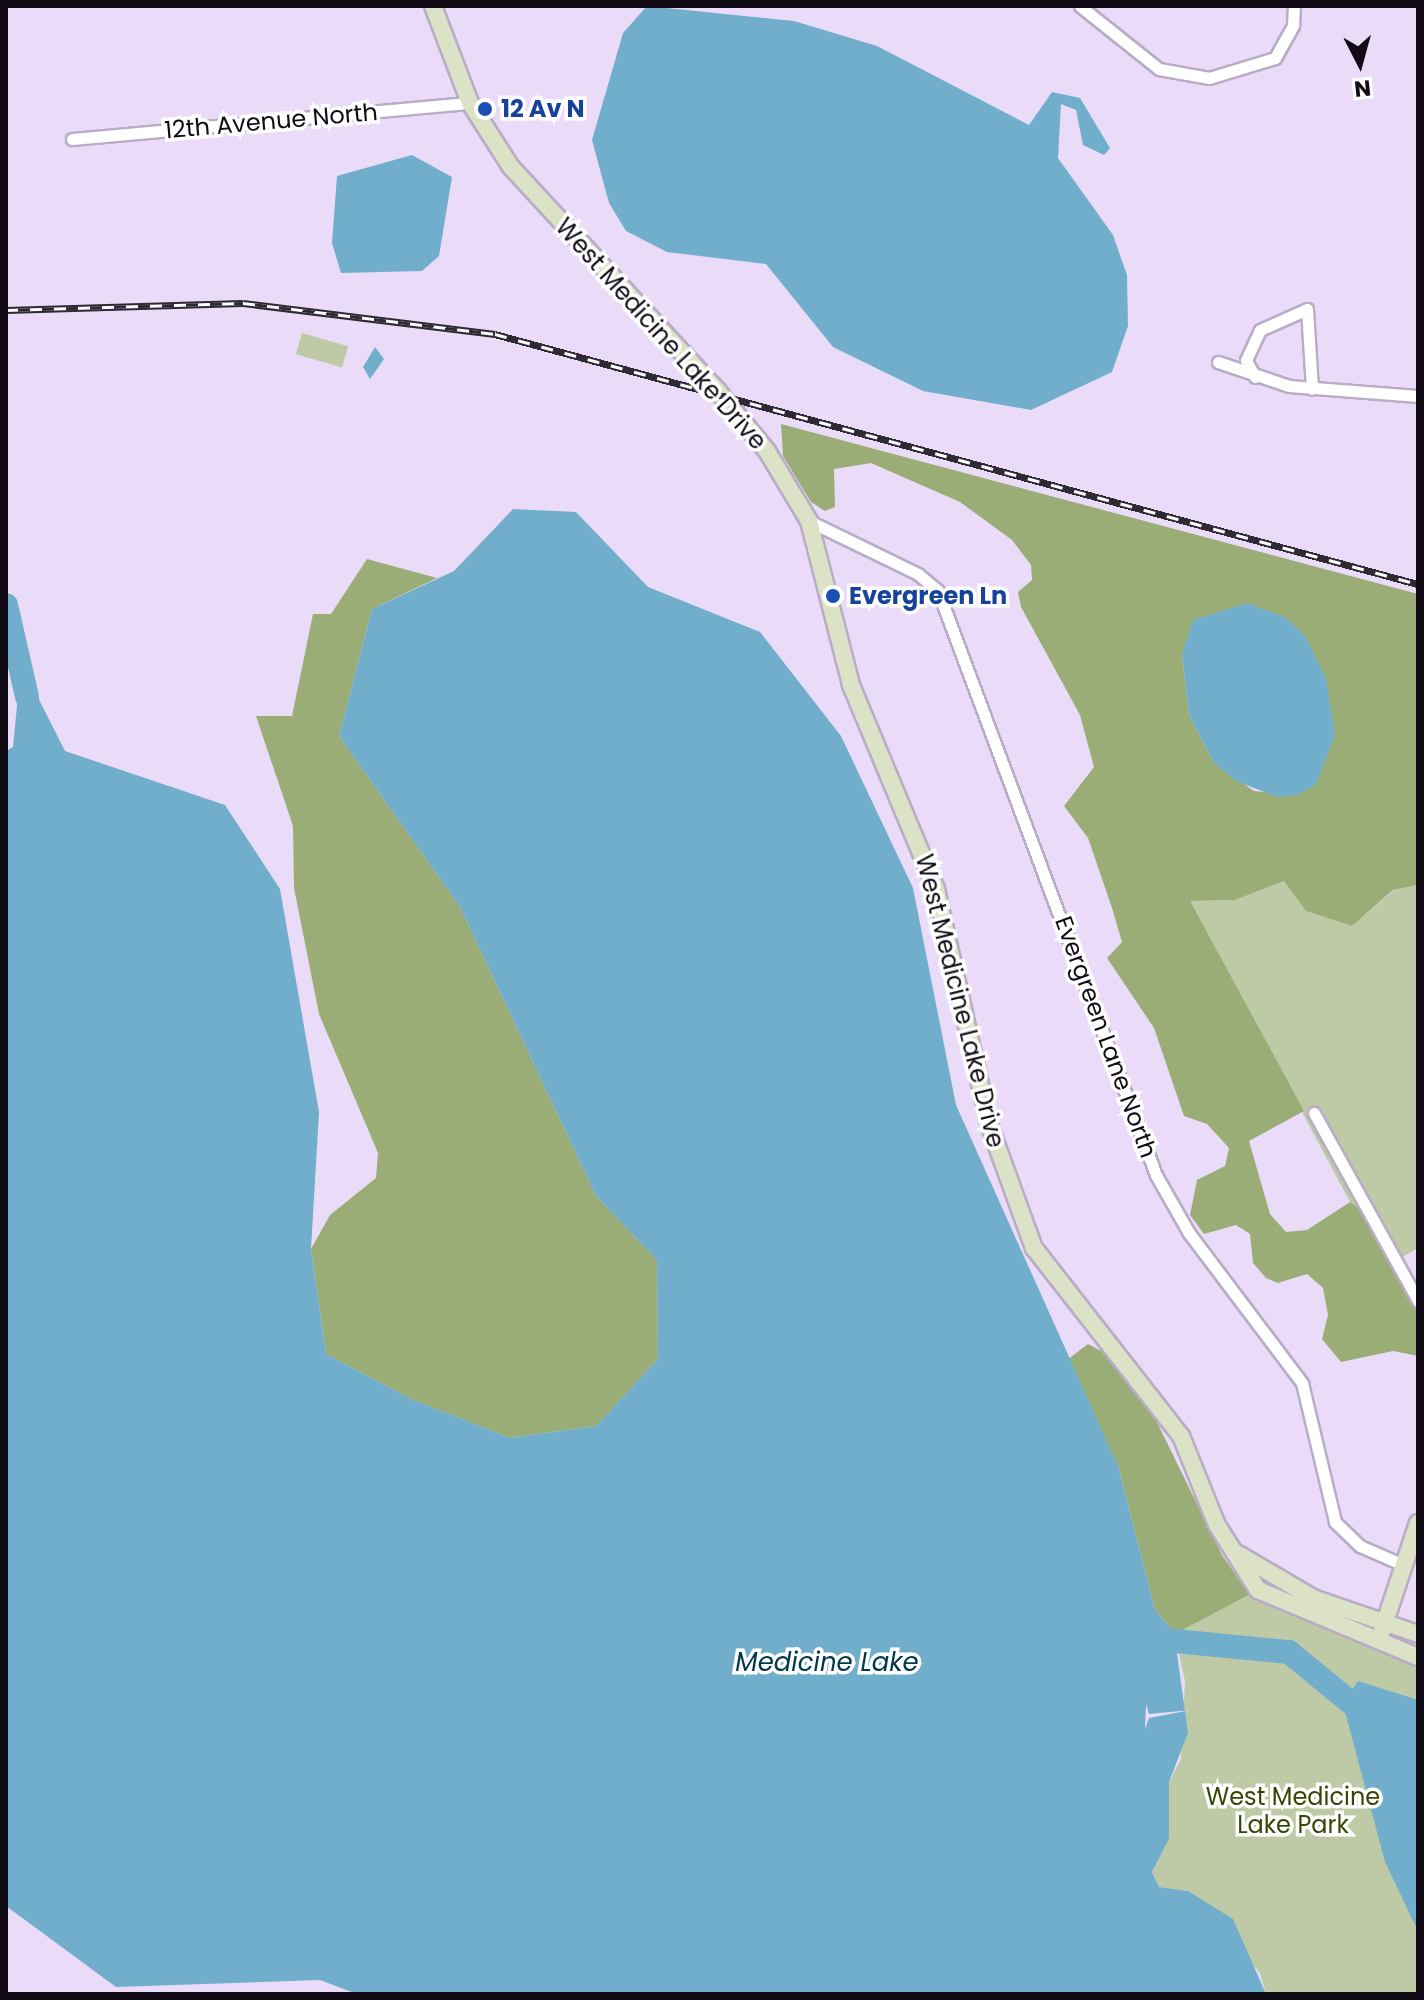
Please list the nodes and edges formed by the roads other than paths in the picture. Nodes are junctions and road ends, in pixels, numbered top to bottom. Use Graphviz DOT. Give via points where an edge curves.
graph roads {
  1 [pos="433,6"];
  2 [pos="1080,6"];
  3 [pos="1294,6"];
  4 [pos="470,103"];
  5 [pos="72,139"];
  6 [pos="1218,362"];
  7 [pos="1256,377"];
  8 [pos="1312,389"];
  9 [pos="1418,396"];
  10 [pos="809,521"];
  11 [pos="1314,1113"];
  12 [pos="1418,1301"];
  13 [pos="1418,1523"];
  14 [pos="1230,1548"];
  15 [pos="1401,1564"];
  16 [pos="1385,1620"];
  17 [pos="1418,1634"];
  18 [pos="1379,1640"];
  19 [pos="1418,1657"];
  1 -- 4 [label="street, West Medicine Lake Drive"];
  2 -- 3 [label="street" via="1159,69 1209,78 1259,68 1287,43"];
  4 -- 5 [label="street, 12th Avenue North"];
  4 -- 10 [label="street, West Medicine Lake Drive" via="511,167 767,451"];
  6 -- 7 [label="street"];
  7 -- 8 [label="street"];
  7 -- 8 [label="street" via="1246,360 1260,330 1307,309"];
  8 -- 9 [label="street"];
  10 -- 14 [label="street, West Medicine Lake Drive" via="851,685 936,889 989,1124 1020,1217 1066,1297 1181,1436"];
  10 -- 15 [label="street, Evergreen Lane North" via="918,574 938,591 1156,1175 1189,1233 1302,1383 1335,1522 1360,1546"];
  11 -- 12 [label="street"];
  13 -- 15 [label="street"];
  14 -- 16 [label="street" via="1313,1598"];
  14 -- 18 [label="street, West Medicine Lake Drive" via="1258,1590"];
  15 -- 16 [label="street"];
  16 -- 17 [label="street"];
  16 -- 18 [label="street"];
  18 -- 19 [label="street, West Medicine Lake Drive"];
}
